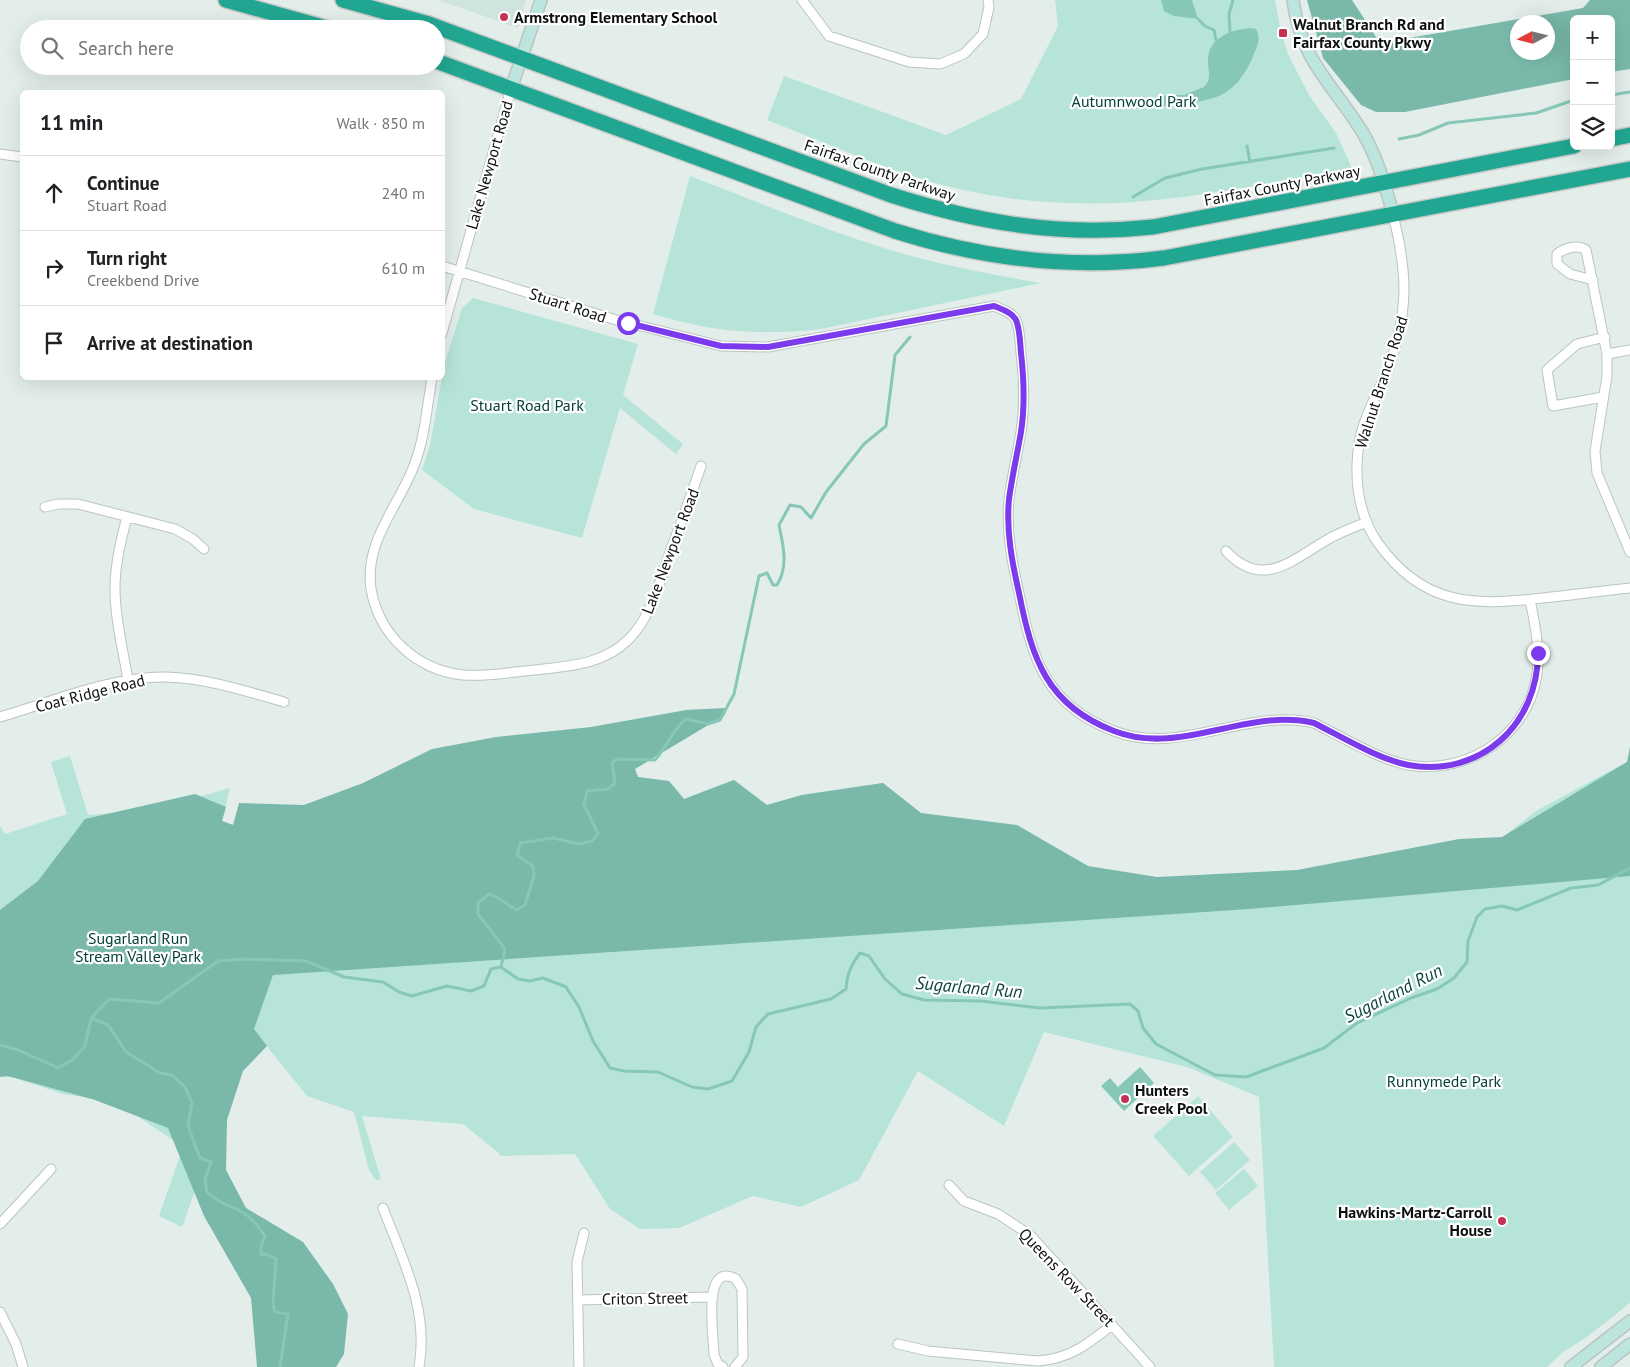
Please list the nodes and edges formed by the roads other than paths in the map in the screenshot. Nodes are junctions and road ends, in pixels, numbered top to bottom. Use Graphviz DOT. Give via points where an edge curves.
graph roads {
  1 [pos="226,0"];
  2 [pos="343,0"];
  3 [pos="541,0"];
  4 [pos="802,0"];
  5 [pos="988,0"];
  6 [pos="1293,0"];
  7 [pos="298,20"];
  8 [pos="415,20"];
  9 [pos="445,30"];
  10 [pos="522,58"];
  11 [pos="445,64"];
  12 [pos="511,89"];
  13 [pos="1630,135"];
  14 [pos="1615,138"];
  15 [pos="1570,147"];
  16 [pos="0,154"];
  17 [pos="20,156"];
  18 [pos="1630,168"];
  19 [pos="1385,182"];
  20 [pos="1393,215"];
  21 [pos="445,267"];
  22 [pos="458,270"];
  23 [pos="1593,280"];
  24 [pos="445,321"];
  25 [pos="1605,337"];
  26 [pos="1630,350"];
  27 [pos="1608,354"];
  28 [pos="432,380"];
  29 [pos="1603,397"];
  30 [pos="701,466"];
  31 [pos="45,507"];
  32 [pos="127,517"];
  33 [pos="1367,522"];
  34 [pos="204,549"];
  35 [pos="1226,551"];
  36 [pos="1630,552"];
  37 [pos="1630,588"];
  38 [pos="1530,600"];
  39 [pos="128,680"];
  40 [pos="284,702"];
  41 [pos="0,717"];
  42 [pos="51,1168"];
  43 [pos="949,1185"];
  44 [pos="383,1208"];
  45 [pos="0,1224"];
  46 [pos="584,1233"];
  47 [pos="712,1297"];
  48 [pos="578,1300"];
  49 [pos="0,1312"];
  50 [pos="1630,1322"];
  51 [pos="1112,1325"];
  52 [pos="898,1344"];
  53 [pos="1630,1344"];
  54 [pos="23,1367"];
  55 [pos="419,1367"];
  56 [pos="579,1367"];
  57 [pos="723,1367"];
  58 [pos="735,1367"];
  59 [pos="1150,1367"];
  60 [pos="1570,1367"];
  61 [pos="1601,1367"];
  1 -- 7 [label="highway"];
  2 -- 8 [label="highway, Fairfax County Parkway"];
  3 -- 10 [label="street, Lake Newport Road"];
  4 -- 5 [label="street" via="829,36 909,62 940,64 964,54 982,34"];
  6 -- 19 [label="street, Walnut Branch Road" via="1307,52 1372,149"];
  9 -- 10 [label="highway, Fairfax County Parkway"];
  10 -- 12 [label="street, Lake Newport Road"];
  10 -- 19 [label="highway, Fairfax County Parkway" via="891,195 956,215 1016,226 1088,230 1153,227"];
  11 -- 12 [label="highway"];
  12 -- 20 [label="highway" via="895,231 933,243 1019,260 1134,262"];
  12 -- 22 [label="street, Lake Newport Road"];
  13 -- 14 [label="highway"];
  15 -- 19 [label="highway, Fairfax County Parkway"];
  16 -- 17 [label="street"];
  18 -- 20 [label="highway"];
  19 -- 20 [label="street, Walnut Branch Road"];
  20 -- 33 [label="street, Walnut Branch Road" via="1404,271 1405,300 1388,369 1362,431 1357,455 1358,491"];
  21 -- 22 [label="street, Stuart Road"];
  22 -- 24 [label="street, Lake Newport Road"];
  22 -- 38 [label="street, Stuart Road" via="613,319 721,346 768,347 994,306 1007,312 1015,319 1020,344 1023,401 1009,501 1010,552 1028,640 1043,674 1067,703 1098,725 1136,737 1174,738 1267,719 1301,720 1406,764 1423,767 1456,764 1502,740 1519,720 1532,696 1538,653"];
  23 -- 23 [label="street" via="1585,248 1571,248 1557,254 1557,264 1563,270"];
  23 -- 25 [label="street"];
  25 -- 27 [label="street"];
  25 -- 29 [label="street" via="1577,344 1547,370 1553,406"];
  26 -- 27 [label="street"];
  27 -- 29 [label="street"];
  28 -- 30 [label="street, Lake Newport Road" via="416,462 376,539 371,562 371,587 381,619 399,645 416,659 448,673 476,675 573,666 596,660 618,649 630,639 648,613"];
  29 -- 36 [label="street" via="1594,451 1596,473"];
  31 -- 32 [label="street" via="71,503"];
  32 -- 34 [label="street" via="176,529"];
  32 -- 39 [label="street" via="116,565 115,587"];
  33 -- 35 [label="street" via="1337,535 1292,562 1265,571 1243,566"];
  33 -- 38 [label="street, Walnut Branch Road" via="1387,555 1400,569 1432,591 1464,601 1484,603"];
  37 -- 38 [label="street, Walnut Branch Road"];
  39 -- 40 [label="street, Coat Ridge Road" via="165,677 210,682"];
  39 -- 41 [label="street, Coat Ridge Road"];
  42 -- 45 [label="street"];
  43 -- 51 [label="street, Queens Row Street" via="964,1200 998,1214 1030,1235"];
  44 -- 55 [label="street" via="416,1292 422,1330"];
  46 -- 48 [label="street" via="577,1262"];
  47 -- 48 [label="street, Criton Street"];
  47 -- 57 [label="street, Criton Street" via="714,1355"];
  47 -- 58 [label="street, Criton Street" via="712,1287 719,1277 731,1276 740,1283 743,1357"];
  48 -- 56 [label="street"];
  49 -- 54 [label="street"];
  50 -- 60 [label="street"];
  51 -- 52 [label="street" via="1080,1350 1053,1360 928,1351"];
  51 -- 59 [label="street, Queens Row Street"];
  53 -- 61 [label="street"];
}
